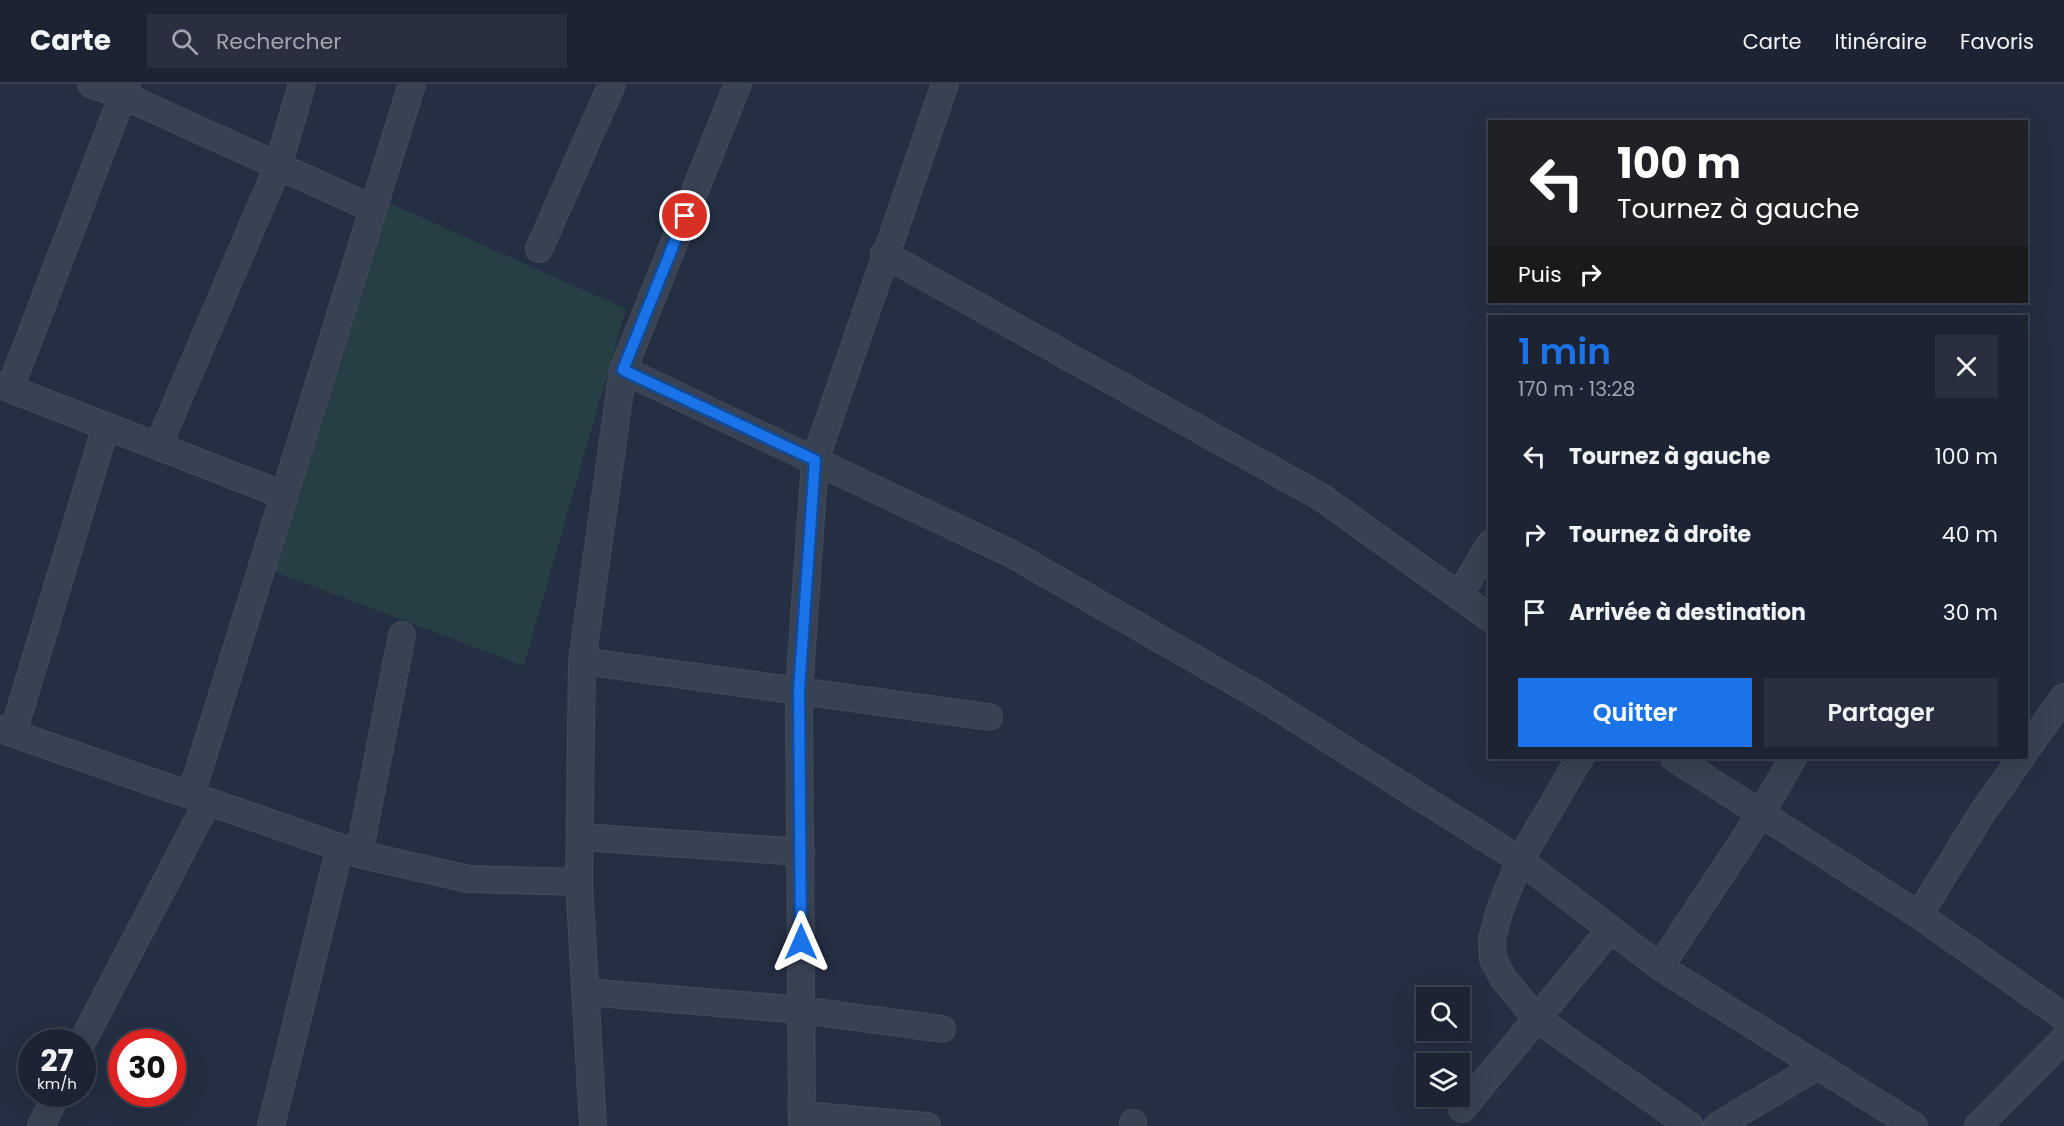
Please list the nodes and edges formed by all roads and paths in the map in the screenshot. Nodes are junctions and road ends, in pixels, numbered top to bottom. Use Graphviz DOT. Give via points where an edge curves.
graph roads {
  1 [pos="91,84"];
  2 [pos="302,84"];
  3 [pos="412,84"];
  4 [pos="612,84"];
  5 [pos="738,84"];
  6 [pos="945,84"];
  7 [pos="124,90"];
  8 [pos="278,166"];
  9 [pos="373,209"];
  10 [pos="539,249"];
  11 [pos="884,254"];
  12 [pos="623,370"];
  13 [pos="5,387"];
  14 [pos="106,426"];
  15 [pos="158,446"];
  16 [pos="815,460"];
  17 [pos="284,495"];
  18 [pos="1488,547"];
  19 [pos="1460,594"];
  20 [pos="1488,616"];
  21 [pos="402,635"];
  22 [pos="582,661"];
  23 [pos="799,691"];
  24 [pos="2064,698"];
  25 [pos="989,717"];
  26 [pos="7,731"];
  27 [pos="2028,747"];
  28 [pos="1579,759"];
  29 [pos="1676,759"];
  30 [pos="1792,759"];
  31 [pos="2020,759"];
  32 [pos="200,798"];
  33 [pos="1760,815"];
  34 [pos="580,837"];
  35 [pos="349,850"];
  36 [pos="801,852"];
  37 [pos="1520,860"];
  38 [pos="579,882"];
  39 [pos="1918,915"];
  40 [pos="1610,930"];
  41 [pos="1660,968"];
  42 [pos="586,992"];
  43 [pos="802,1010"];
  44 [pos="2064,1017"];
  45 [pos="1537,1018"];
  46 [pos="88,1029"];
  47 [pos="942,1029"];
  48 [pos="2064,1039"];
  49 [pos="1818,1066"];
  50 [pos="51,1107"];
  51 [pos="1462,1109"];
  52 [pos="802,1121"];
  53 [pos="42,1126"];
  54 [pos="271,1126"];
  55 [pos="593,1126"];
  56 [pos="927,1126"];
  57 [pos="1690,1126"];
  58 [pos="1717,1126"];
  59 [pos="1914,1126"];
  60 [pos="1978,1126"];
  1 -- 7 [label="street"];
  2 -- 8 [label="street"];
  3 -- 9 [label="street"];
  4 -- 10 [label="street"];
  5 -- 12 [label="street"];
  6 -- 11 [label="street"];
  7 -- 8 [label="street"];
  7 -- 13 [label="street"];
  8 -- 9 [label="street"];
  8 -- 15 [label="street"];
  9 -- 17 [label="street"];
  11 -- 16 [label="street"];
  11 -- 19 [label="street" via="1321,497"];
  12 -- 16 [label="street"];
  12 -- 22 [label="street"];
  13 -- 14 [label="street"];
  14 -- 15 [label="street"];
  14 -- 26 [label="street"];
  15 -- 17 [label="street"];
  16 -- 23 [label="street"];
  16 -- 37 [label="street" via="1022,560 1263,698"];
  17 -- 32 [label="street"];
  18 -- 19 [label="street"];
  19 -- 20 [label="street"];
  21 -- 35 [label="street"];
  22 -- 23 [label="street"];
  22 -- 34 [label="street"];
  23 -- 25 [label="street"];
  23 -- 36 [label="street"];
  24 -- 27 [label="street"];
  26 -- 32 [label="street"];
  28 -- 37 [label="street"];
  29 -- 33 [label="street"];
  30 -- 33 [label="street"];
  31 -- 39 [label="street"];
  32 -- 35 [label="street"];
  32 -- 46 [label="street"];
  33 -- 39 [label="street"];
  33 -- 41 [label="street"];
  34 -- 36 [label="street"];
  34 -- 38 [label="street"];
  35 -- 38 [label="street" via="468,879"];
  35 -- 54 [label="street"];
  36 -- 43 [label="street"];
  37 -- 40 [label="street"];
  37 -- 45 [label="street" via="1500,909 1492,939 1493,959 1503,978"];
  38 -- 42 [label="street"];
  39 -- 44 [label="street"];
  40 -- 41 [label="street"];
  40 -- 45 [label="street"];
  41 -- 49 [label="street"];
  42 -- 43 [label="street"];
  42 -- 55 [label="street"];
  43 -- 47 [label="street"];
  43 -- 52 [label="street"];
  45 -- 51 [label="street"];
  45 -- 57 [label="street"];
  48 -- 60 [label="street"];
  49 -- 58 [label="street"];
  49 -- 59 [label="street"];
  50 -- 53 [label="street"];
  52 -- 56 [label="street"];
}
